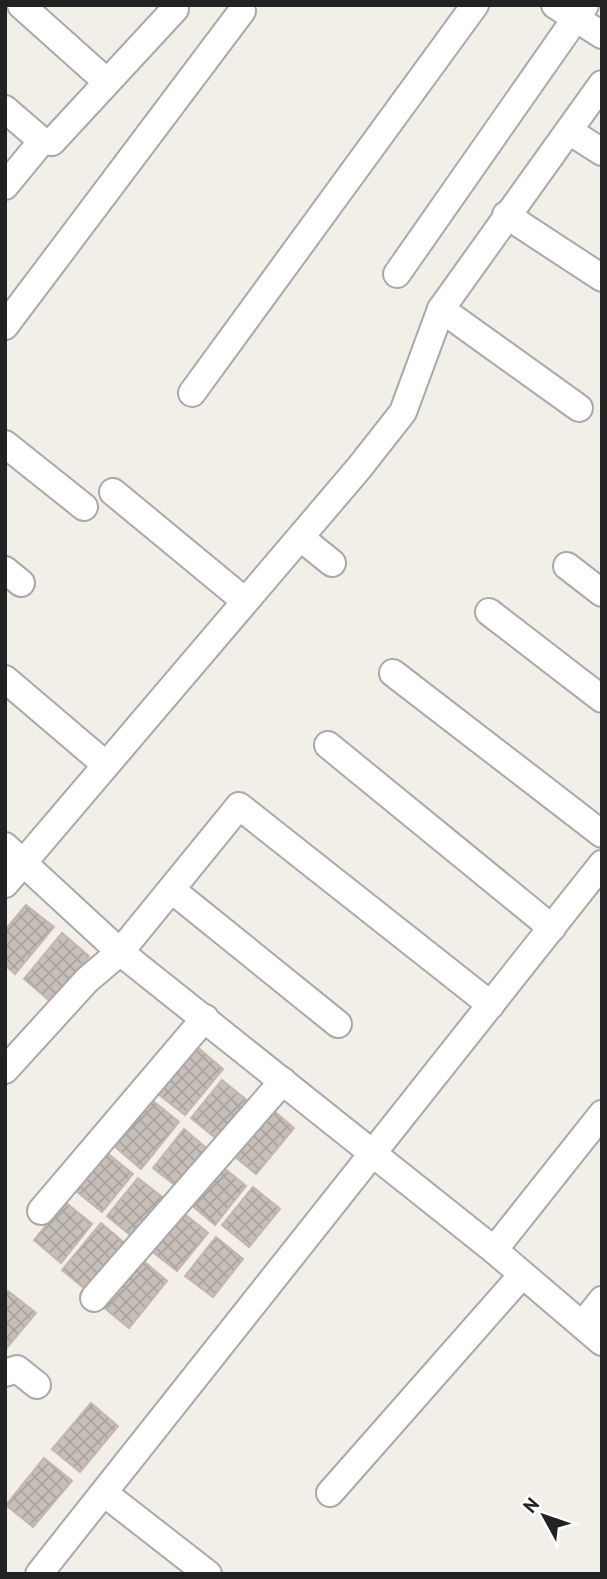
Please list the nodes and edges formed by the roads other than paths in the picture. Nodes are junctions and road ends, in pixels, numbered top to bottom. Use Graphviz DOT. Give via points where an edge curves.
graph roads {
  1 [pos="21,5"];
  2 [pos="475,5"];
  3 [pos="175,9"];
  4 [pos="572,10"];
  5 [pos="242,11"];
  6 [pos="602,35"];
  7 [pos="107,82"];
  8 [pos="602,84"];
  9 [pos="5,109"];
  10 [pos="569,131"];
  11 [pos="42,141"];
  12 [pos="602,152"];
  13 [pos="5,186"];
  14 [pos="506,215"];
  15 [pos="397,274"];
  16 [pos="602,278"];
  17 [pos="441,309"];
  18 [pos="5,326"];
  19 [pos="192,393"];
  20 [pos="579,408"];
  21 [pos="5,444"];
  22 [pos="113,492"];
  23 [pos="84,507"];
  24 [pos="300,538"];
  25 [pos="332,563"];
  26 [pos="567,566"];
  27 [pos="602,593"];
  28 [pos="245,601"];
  29 [pos="489,612"];
  30 [pos="393,673"];
  31 [pos="5,679"];
  32 [pos="602,699"];
  33 [pos="328,745"];
  34 [pos="106,765"];
  35 [pos="602,834"];
  36 [pos="14,854"];
  37 [pos="602,864"];
  38 [pos="5,884"];
  39 [pos="172,890"];
  40 [pos="552,928"];
  41 [pos="120,952"];
  42 [pos="491,1005"];
  43 [pos="205,1018"];
  44 [pos="338,1024"];
  45 [pos="5,1070"];
  46 [pos="283,1081"];
  47 [pos="602,1114"];
  48 [pos="373,1156"];
  49 [pos="41,1211"];
  50 [pos="494,1250"];
  51 [pos="522,1275"];
  52 [pos="94,1298"];
  53 [pos="602,1300"];
  54 [pos="583,1324"];
  55 [pos="602,1342"];
  56 [pos="5,1373"];
  57 [pos="37,1385"];
  58 [pos="104,1493"];
  59 [pos="330,1493"];
  60 [pos="39,1574"];
  61 [pos="208,1574"];
  1 -- 7 [label="street"];
  2 -- 19 [label="street"];
  3 -- 7 [label="street"];
  4 -- 6 [label="street"];
  4 -- 15 [label="street"];
  5 -- 18 [label="street"];
  7 -- 11 [label="street" via="52,142"];
  8 -- 10 [label="street"];
  9 -- 11 [label="street"];
  10 -- 12 [label="street"];
  10 -- 14 [label="street"];
  11 -- 13 [label="street"];
  14 -- 16 [label="street"];
  14 -- 17 [label="street"];
  17 -- 20 [label="street"];
  17 -- 24 [label="street" via="403,412"];
  21 -- 23 [label="street"];
  22 -- 28 [label="street"];
  24 -- 25 [label="street"];
  24 -- 28 [label="street"];
  26 -- 27 [label="street"];
  28 -- 34 [label="street"];
  29 -- 32 [label="street"];
  30 -- 35 [label="street"];
  31 -- 34 [label="street"];
  33 -- 40 [label="street"];
  34 -- 36 [label="street"];
  36 -- 38 [label="street"];
  36 -- 41 [label="street"];
  37 -- 40 [label="street"];
  39 -- 41 [label="street"];
  39 -- 42 [label="street" via="239,806"];
  39 -- 44 [label="street"];
  40 -- 42 [label="street"];
  41 -- 43 [label="street"];
  41 -- 45 [label="street" via="86,980"];
  42 -- 48 [label="street"];
  43 -- 46 [label="street"];
  43 -- 49 [label="street"];
  46 -- 48 [label="street"];
  46 -- 52 [label="street"];
  47 -- 50 [label="street"];
  48 -- 50 [label="street"];
  48 -- 58 [label="street"];
  50 -- 51 [label="street"];
  51 -- 54 [label="street"];
  51 -- 59 [label="street"];
  53 -- 54 [label="street"];
  54 -- 55 [label="street"];
  56 -- 57 [label="street" via="17,1369"];
  58 -- 60 [label="street"];
  58 -- 61 [label="street"];
}
